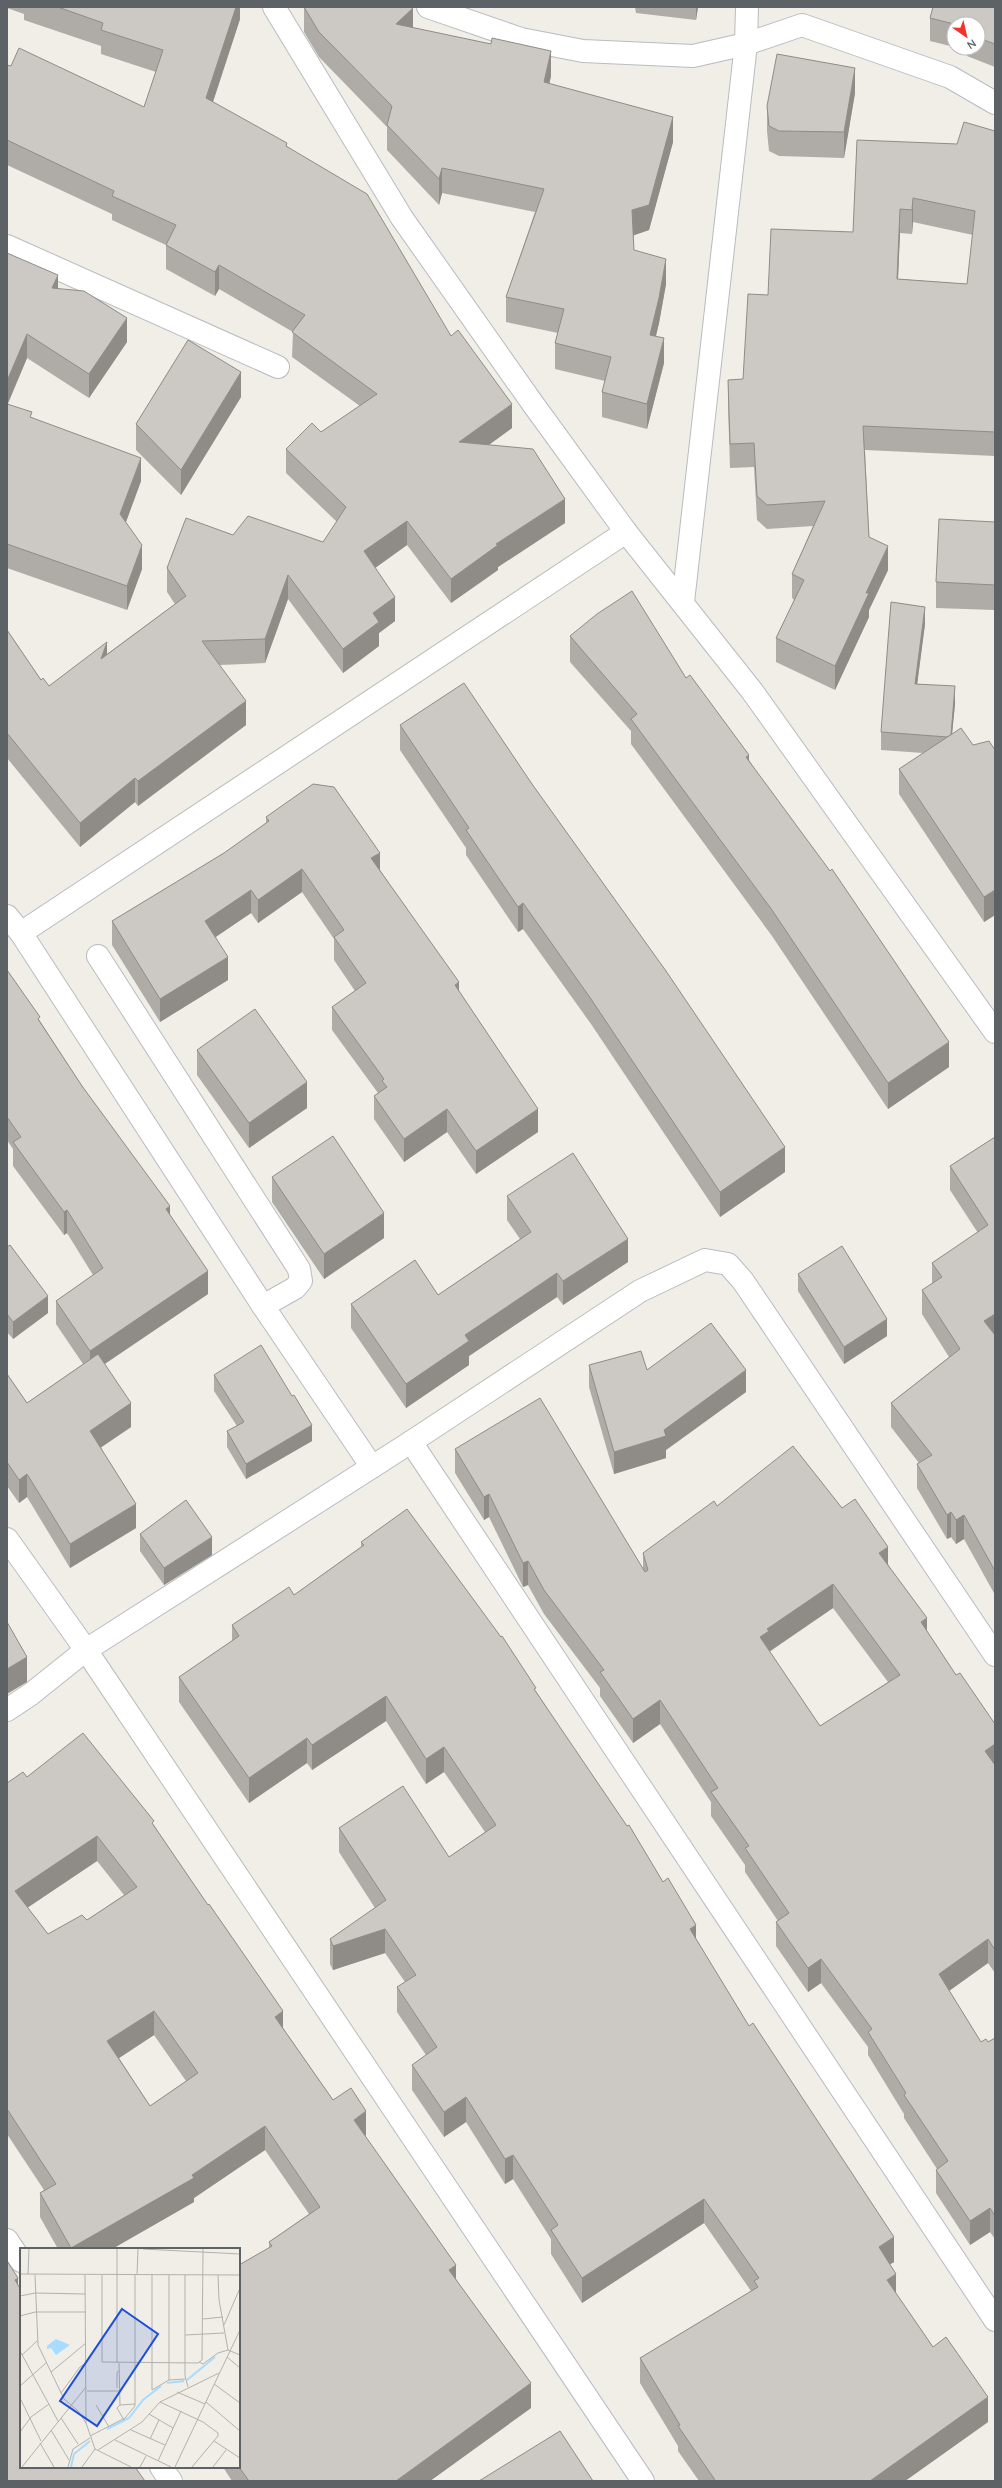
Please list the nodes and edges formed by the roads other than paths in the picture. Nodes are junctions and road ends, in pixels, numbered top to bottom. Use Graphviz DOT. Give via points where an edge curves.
graph roads {
  1 [pos="274,7"];
  2 [pos="428,7"];
  3 [pos="748,7"];
  4 [pos="746,44"];
  5 [pos="995,103"];
  6 [pos="7,246"];
  7 [pos="278,366"];
  8 [pos="626,532"];
  9 [pos="683,602"];
  10 [pos="7,916"];
  11 [pos="21,933"];
  12 [pos="98,956"];
  13 [pos="995,1032"];
  14 [pos="263,1306"];
  15 [pos="411,1442"];
  16 [pos="372,1467"];
  17 [pos="7,1539"];
  18 [pos="86,1650"];
  19 [pos="995,1655"];
  20 [pos="7,1710"];
  21 [pos="7,2240"];
  22 [pos="20,2260"];
  23 [pos="995,2320"];
  24 [pos="162,2468"];
  25 [pos="171,2481"];
  26 [pos="643,2481"];
  1 -- 8 [label="street" via="402,218"];
  2 -- 4 [label="street" via="521,39 583,51 694,56"];
  3 -- 4 [label="street"];
  4 -- 5 [label="street" via="802,25 950,77"];
  4 -- 9 [label="street"];
  6 -- 7 [label="street"];
  8 -- 9 [label="street"];
  8 -- 11 [label="street"];
  9 -- 13 [label="street" via="752,691"];
  10 -- 11 [label="street"];
  11 -- 14 [label="street"];
  12 -- 14 [label="street" via="299,1269 301,1281 295,1288"];
  14 -- 16 [label="street"];
  15 -- 16 [label="street"];
  15 -- 19 [label="street" via="640,1291 705,1260 728,1264 743,1281"];
  15 -- 23 [label="street"];
  16 -- 18 [label="street"];
  17 -- 18 [label="street"];
  18 -- 20 [label="street"];
  18 -- 26 [label="street"];
  21 -- 22 [label="street"];
  24 -- 25 [label="street"];
}
